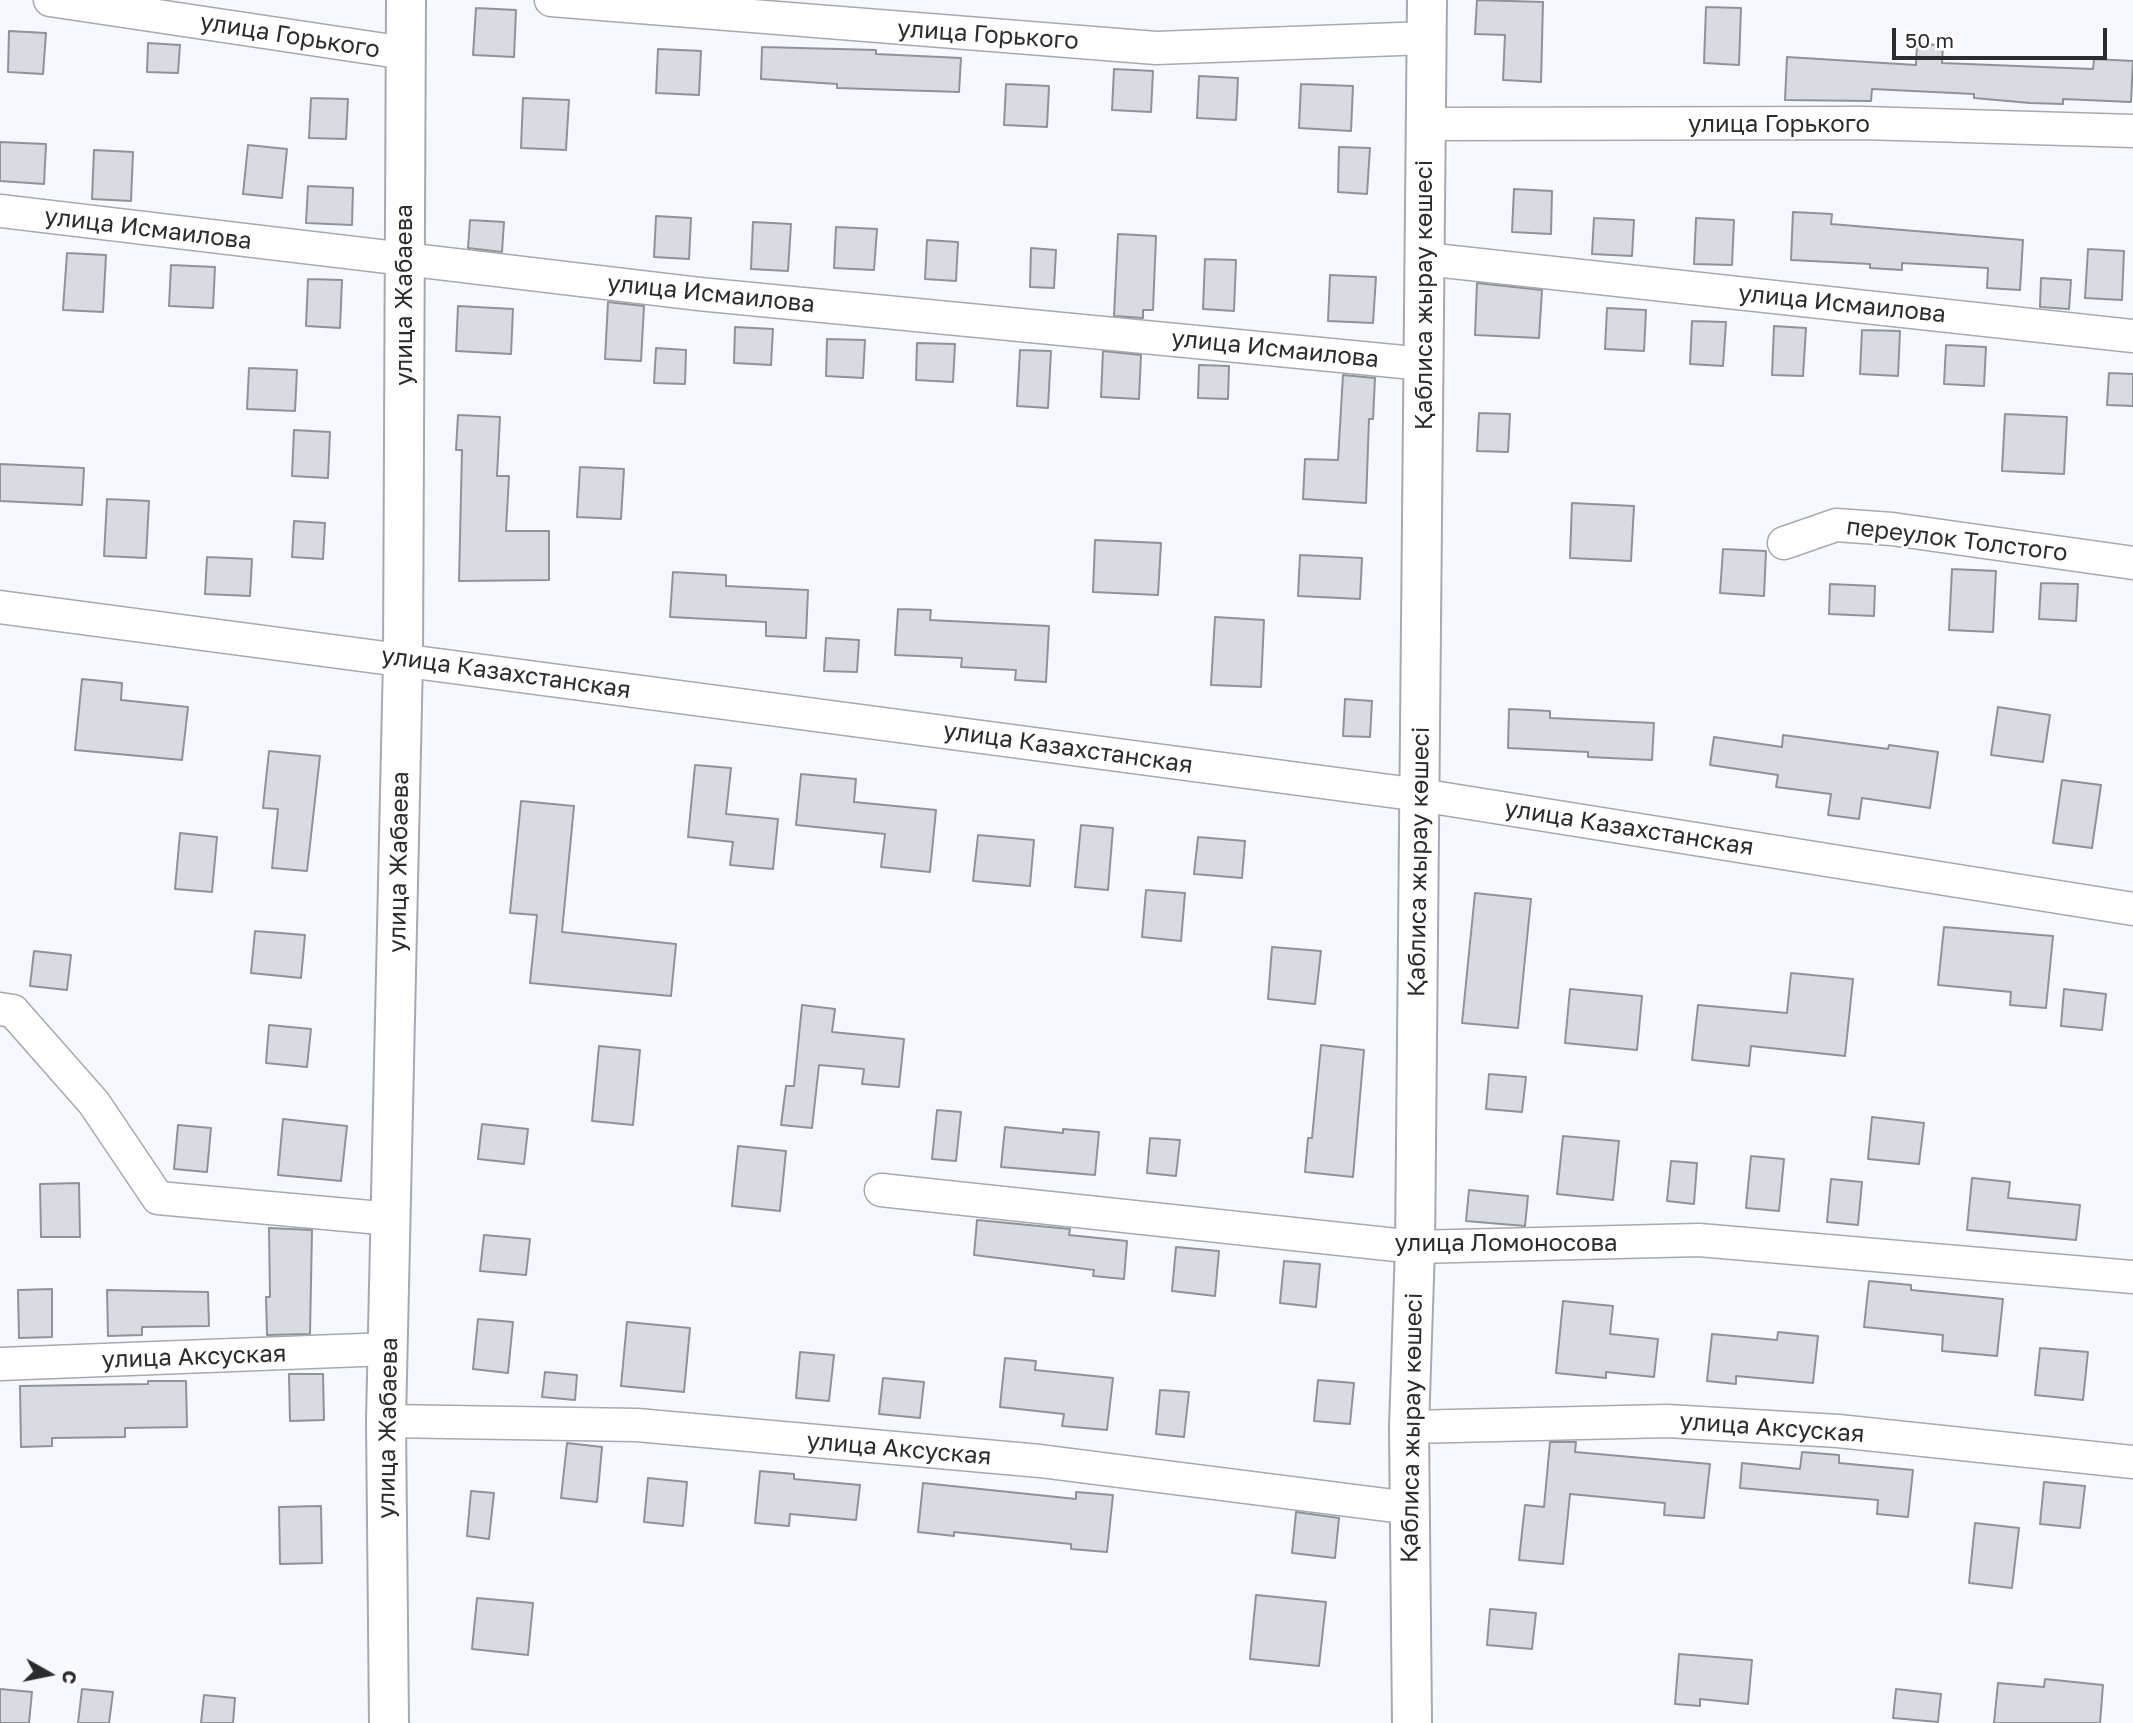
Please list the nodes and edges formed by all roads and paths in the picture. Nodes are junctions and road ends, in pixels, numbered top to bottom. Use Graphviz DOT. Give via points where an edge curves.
graph roads {
  1 [pos="50,0"];
  2 [pos="406,0"];
  3 [pos="551,0"];
  4 [pos="1427,0"];
  5 [pos="1427,38"];
  6 [pos="405,53"];
  7 [pos="1426,124"];
  8 [pos="2133,131"];
  9 [pos="0,211"];
  10 [pos="404,258"];
  11 [pos="1425,259"];
  12 [pos="2133,336"];
  13 [pos="1424,364"];
  14 [pos="1784,543"];
  15 [pos="2133,563"];
  16 [pos="0,607"];
  17 [pos="404,659"];
  18 [pos="1420,795"];
  19 [pos="2133,909"];
  20 [pos="0,1009"];
  21 [pos="881,1190"];
  22 [pos="392,1219"];
  23 [pos="1415,1247"];
  24 [pos="2133,1277"];
  25 [pos="388,1349"];
  26 [pos="0,1364"];
  27 [pos="386,1421"];
  28 [pos="1409,1427"];
  29 [pos="2133,1462"];
  30 [pos="1410,1508"];
  31 [pos="389,1723"];
  32 [pos="1412,1723"];
  1 -- 6 [label="street, улица Горького"];
  2 -- 6 [label="street, улица Жабаева"];
  3 -- 5 [label="street, улица Горького" via="1156,48"];
  4 -- 5 [label="street, Қаблиса жырау көшесі"];
  5 -- 7 [label="street, Қаблиса жырау көшесі"];
  6 -- 10 [label="street, улица Жабаева"];
  7 -- 8 [label="street, улица Горького" via="1863,123"];
  7 -- 11 [label="street, Қаблиса жырау көшесі"];
  9 -- 10 [label="street, улица Исмаилова"];
  10 -- 13 [label="street, улица Исмаилова" via="699,294"];
  10 -- 17 [label="street, улица Жабаева"];
  11 -- 12 [label="street, улица Исмаилова"];
  11 -- 13 [label="street, Қаблиса жырау көшесі"];
  13 -- 18 [label="street, Қаблиса жырау көшесі"];
  14 -- 15 [label="street, переулок Толстого" via="1836,525"];
  16 -- 17 [label="street, улица Казахстанская"];
  17 -- 18 [label="street, улица Казахстанская"];
  17 -- 22 [label="street, улица Жабаева"];
  18 -- 19 [label="street, улица Казахстанская"];
  18 -- 23 [label="street, Қаблиса жырау көшесі"];
  20 -- 22 [label="street" via="13,1011 94,1104 158,1198"];
  21 -- 23 [label="street, улица Ломоносова"];
  22 -- 25 [label="street, улица Жабаева"];
  23 -- 24 [label="street, улица Ломоносова" via="1699,1240"];
  23 -- 28 [label="street, Қаблиса жырау көшесі"];
  25 -- 26 [label="street, улица Аксуская"];
  25 -- 27 [label="street, улица Жабаева"];
  27 -- 30 [label="street, улица Аксуская" via="637,1425 1040,1461"];
  27 -- 31 [label="street, улица Жабаева"];
  28 -- 29 [label="street, улица Аксуская" via="1667,1421 1838,1431"];
  28 -- 30 [label="street, Қаблиса жырау көшесі"];
  30 -- 32 [label="street, Қаблиса жырау көшесі"];
}
